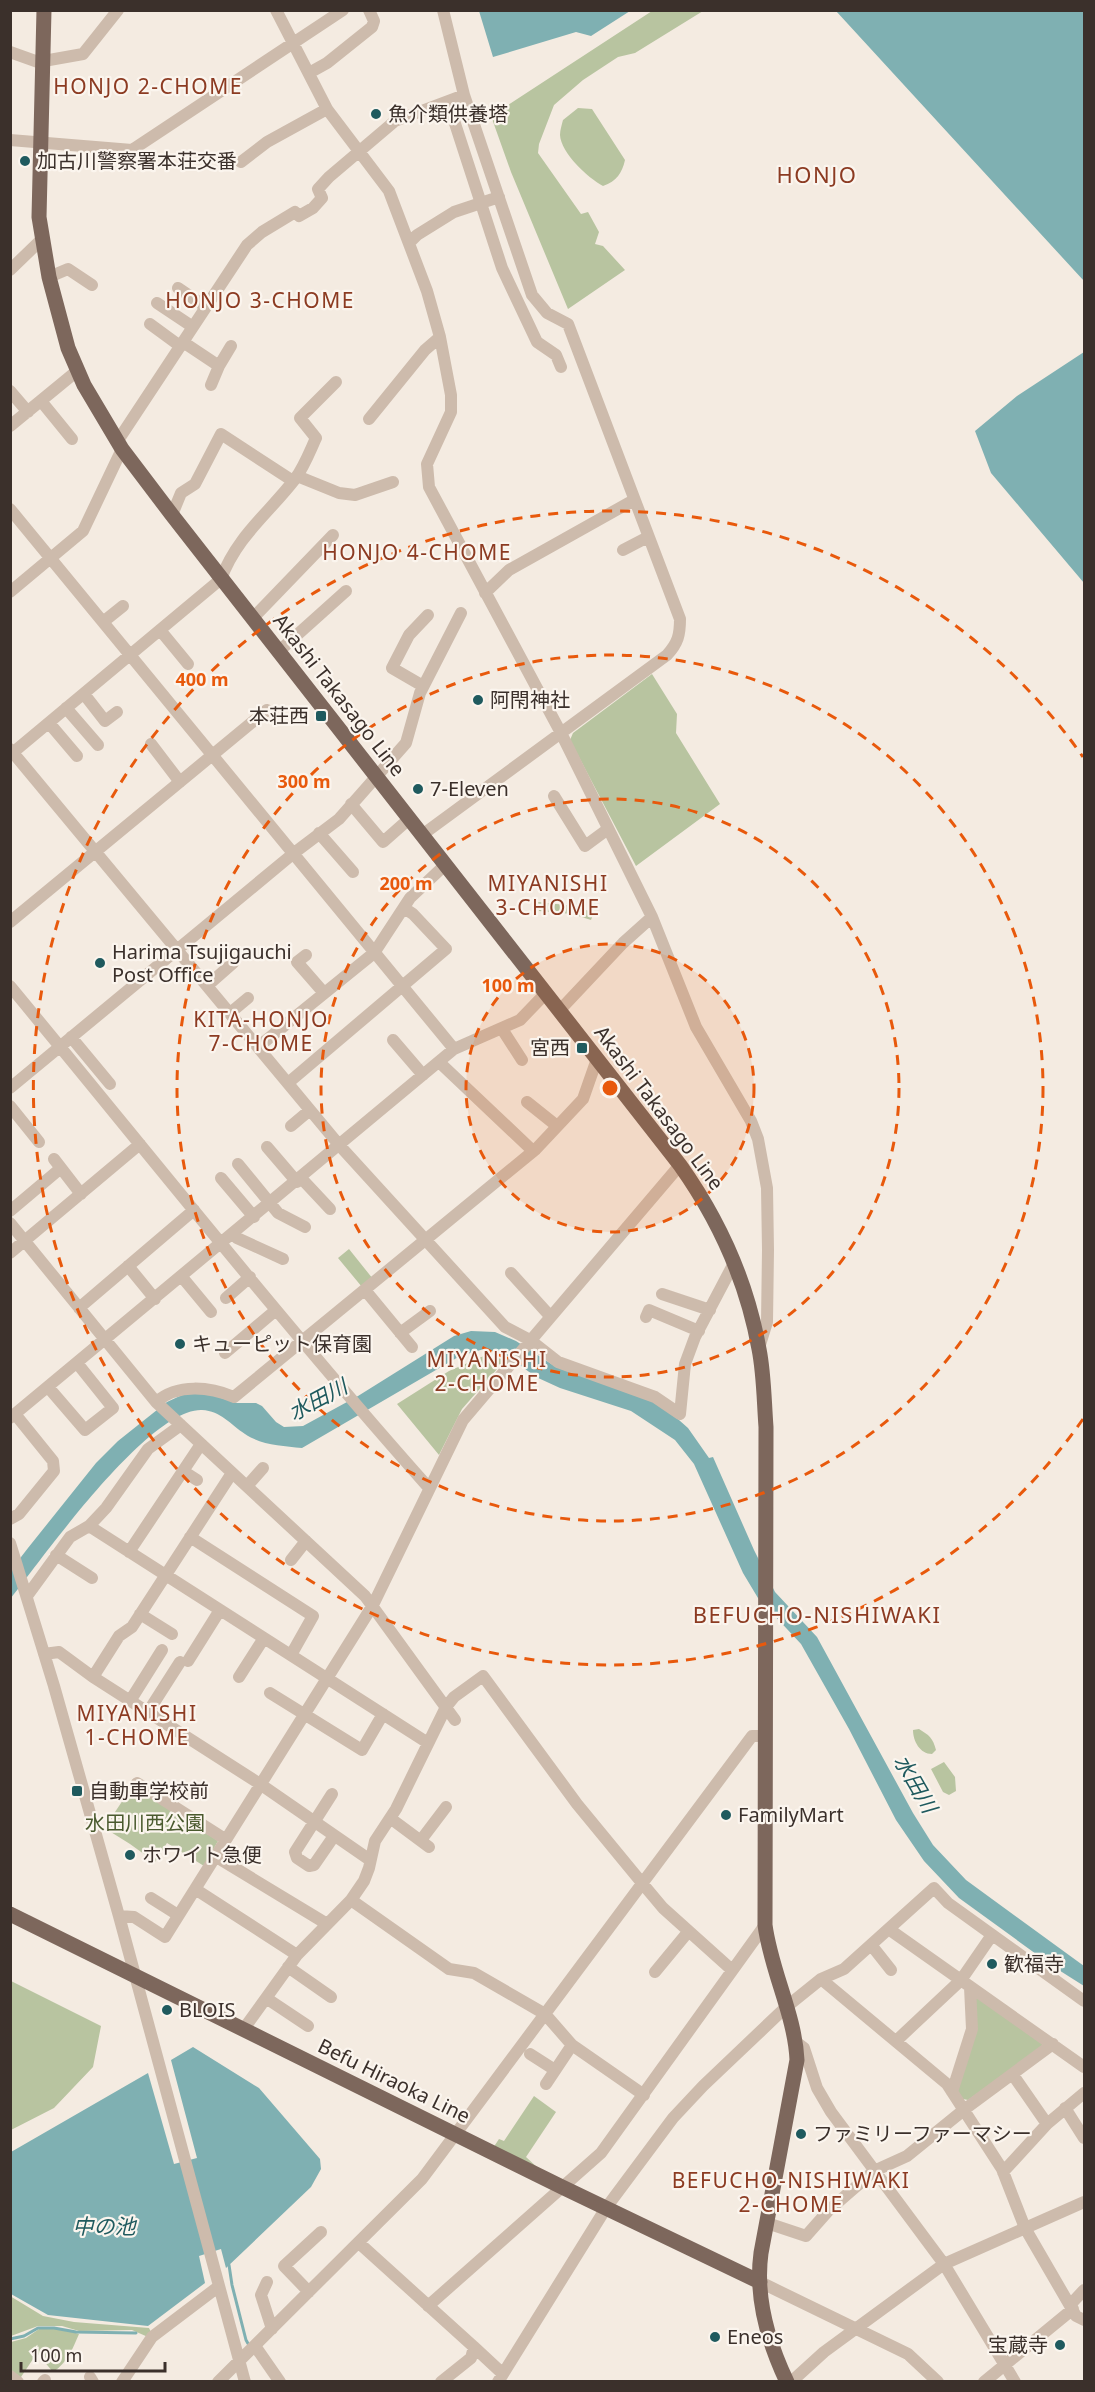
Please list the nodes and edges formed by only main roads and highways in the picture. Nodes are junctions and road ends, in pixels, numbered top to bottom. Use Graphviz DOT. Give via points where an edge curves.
graph roads {
  1 [pos="44,10"];
  2 [pos="10,1914"];
  3 [pos="760,2282"];
  4 [pos="789,2382"];
  1 -- 3 [label="main road, Akashi Takasago Line" via="39,193 42,239 68,348 93,402 120,446 221,579 680,1165 719,1228 747,1297 759,1348 766,1427 765,1925 770,1956 796,2042 795,2076 760,2259"];
  2 -- 3 [label="main road, Befu Hiraoka Line"];
  3 -- 4 [label="main road, Akashi Takasago Line" via="774,2353"];
}
